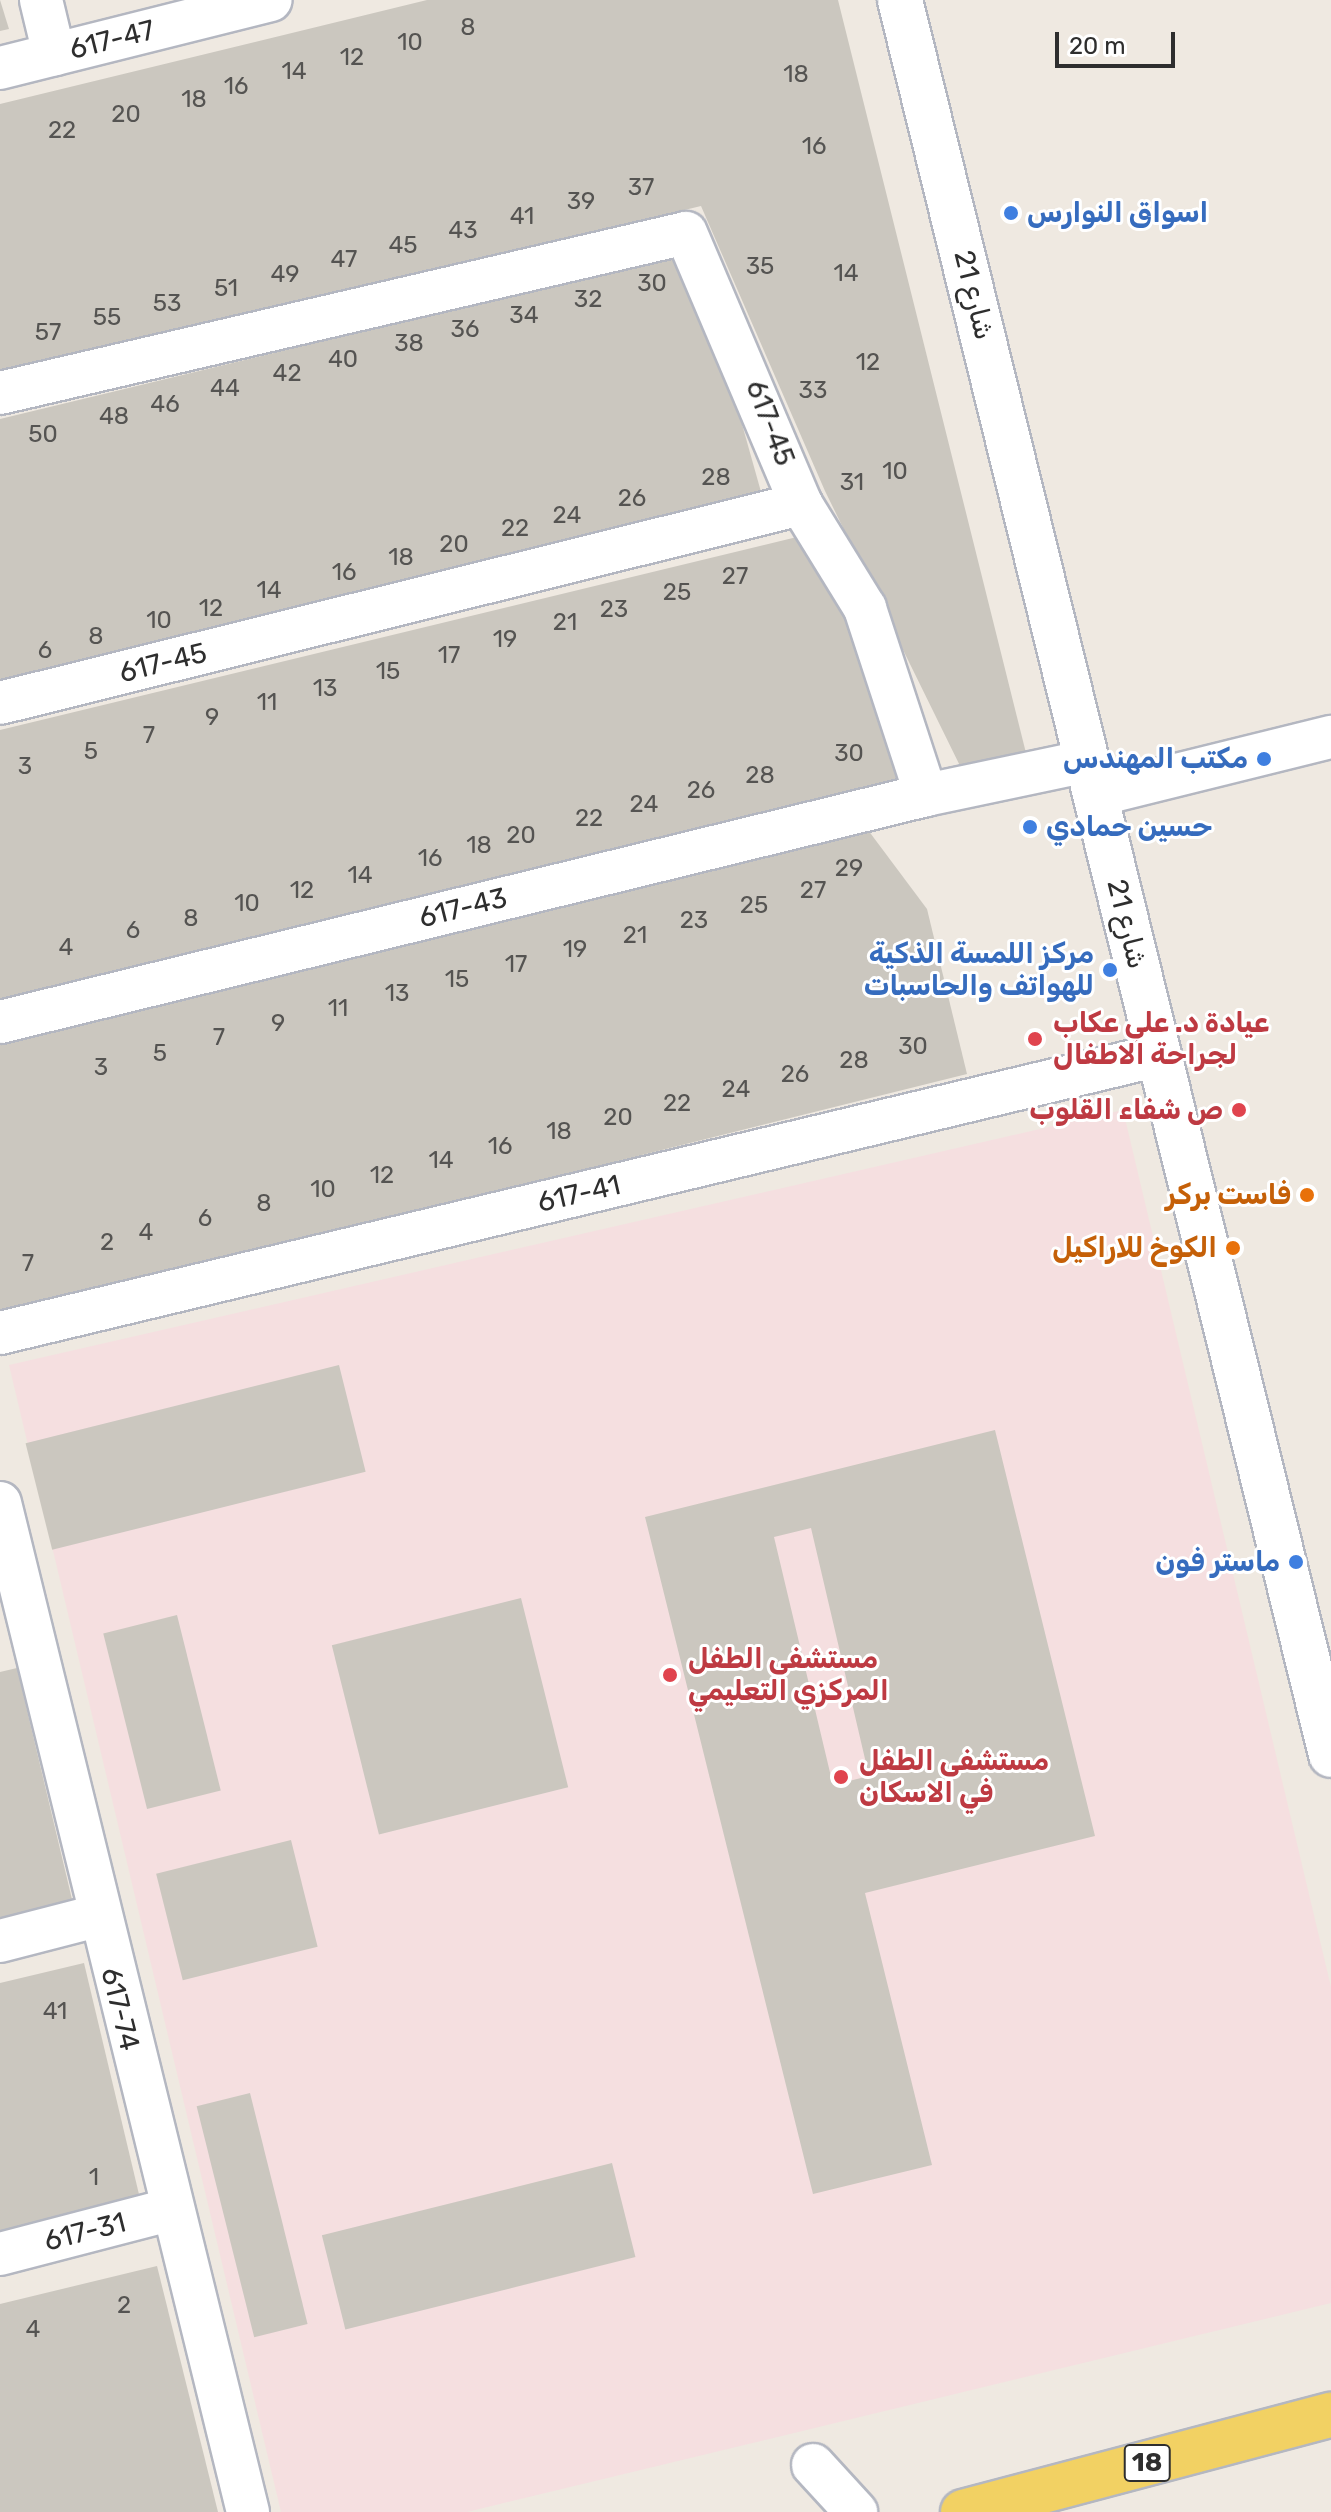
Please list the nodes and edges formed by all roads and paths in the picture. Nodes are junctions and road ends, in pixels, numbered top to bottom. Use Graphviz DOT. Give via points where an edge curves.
graph roads {
  1 [pos="41,0"];
  2 [pos="271,0"];
  3 [pos="900,0"];
  4 [pos="54,54"];
  5 [pos="0,68"];
  6 [pos="0,393"];
  7 [pos="801,504"];
  8 [pos="0,703"];
  9 [pos="1331,737"];
  10 [pos="1091,778"];
  11 [pos="926,795"];
  12 [pos="0,1022"];
  13 [pos="1159,1055"];
  14 [pos="0,1333"];
  15 [pos="0,1503"];
  16 [pos="16,1638"];
  17 [pos="1331,1755"];
  18 [pos="97,1916"];
  19 [pos="0,1941"];
  20 [pos="169,2210"];
  21 [pos="0,2254"];
  22 [pos="1331,2415"];
  23 [pos="813,2465"];
  24 [pos="248,2512"];
  25 [pos="856,2512"];
  26 [pos="963,2512"];
  1 -- 4 [label="street"];
  2 -- 4 [label="street, 617-47"];
  3 -- 10 [label="street, شارع 21"];
  4 -- 5 [label="street, 617-47"];
  6 -- 7 [label="street, 617-45" via="686,233"];
  7 -- 8 [label="street, 617-45"];
  7 -- 11 [label="street" via="865,608"];
  9 -- 10 [label="street, 617-43"];
  10 -- 11 [label="street, 617-43"];
  10 -- 13 [label="street, شارع 21"];
  11 -- 12 [label="street, 617-43"];
  13 -- 14 [label="street, 617-41"];
  13 -- 17 [label="street, شارع 21"];
  15 -- 16 [label="street, 617-74"];
  16 -- 18 [label="street, 617-74"];
  18 -- 19 [label="street"];
  18 -- 20 [label="street, 617-74"];
  20 -- 21 [label="street, 617-31"];
  20 -- 24 [label="street, 617-74"];
  22 -- 26 [label="main road, 18"];
  23 -- 25 [label="street"];
}
